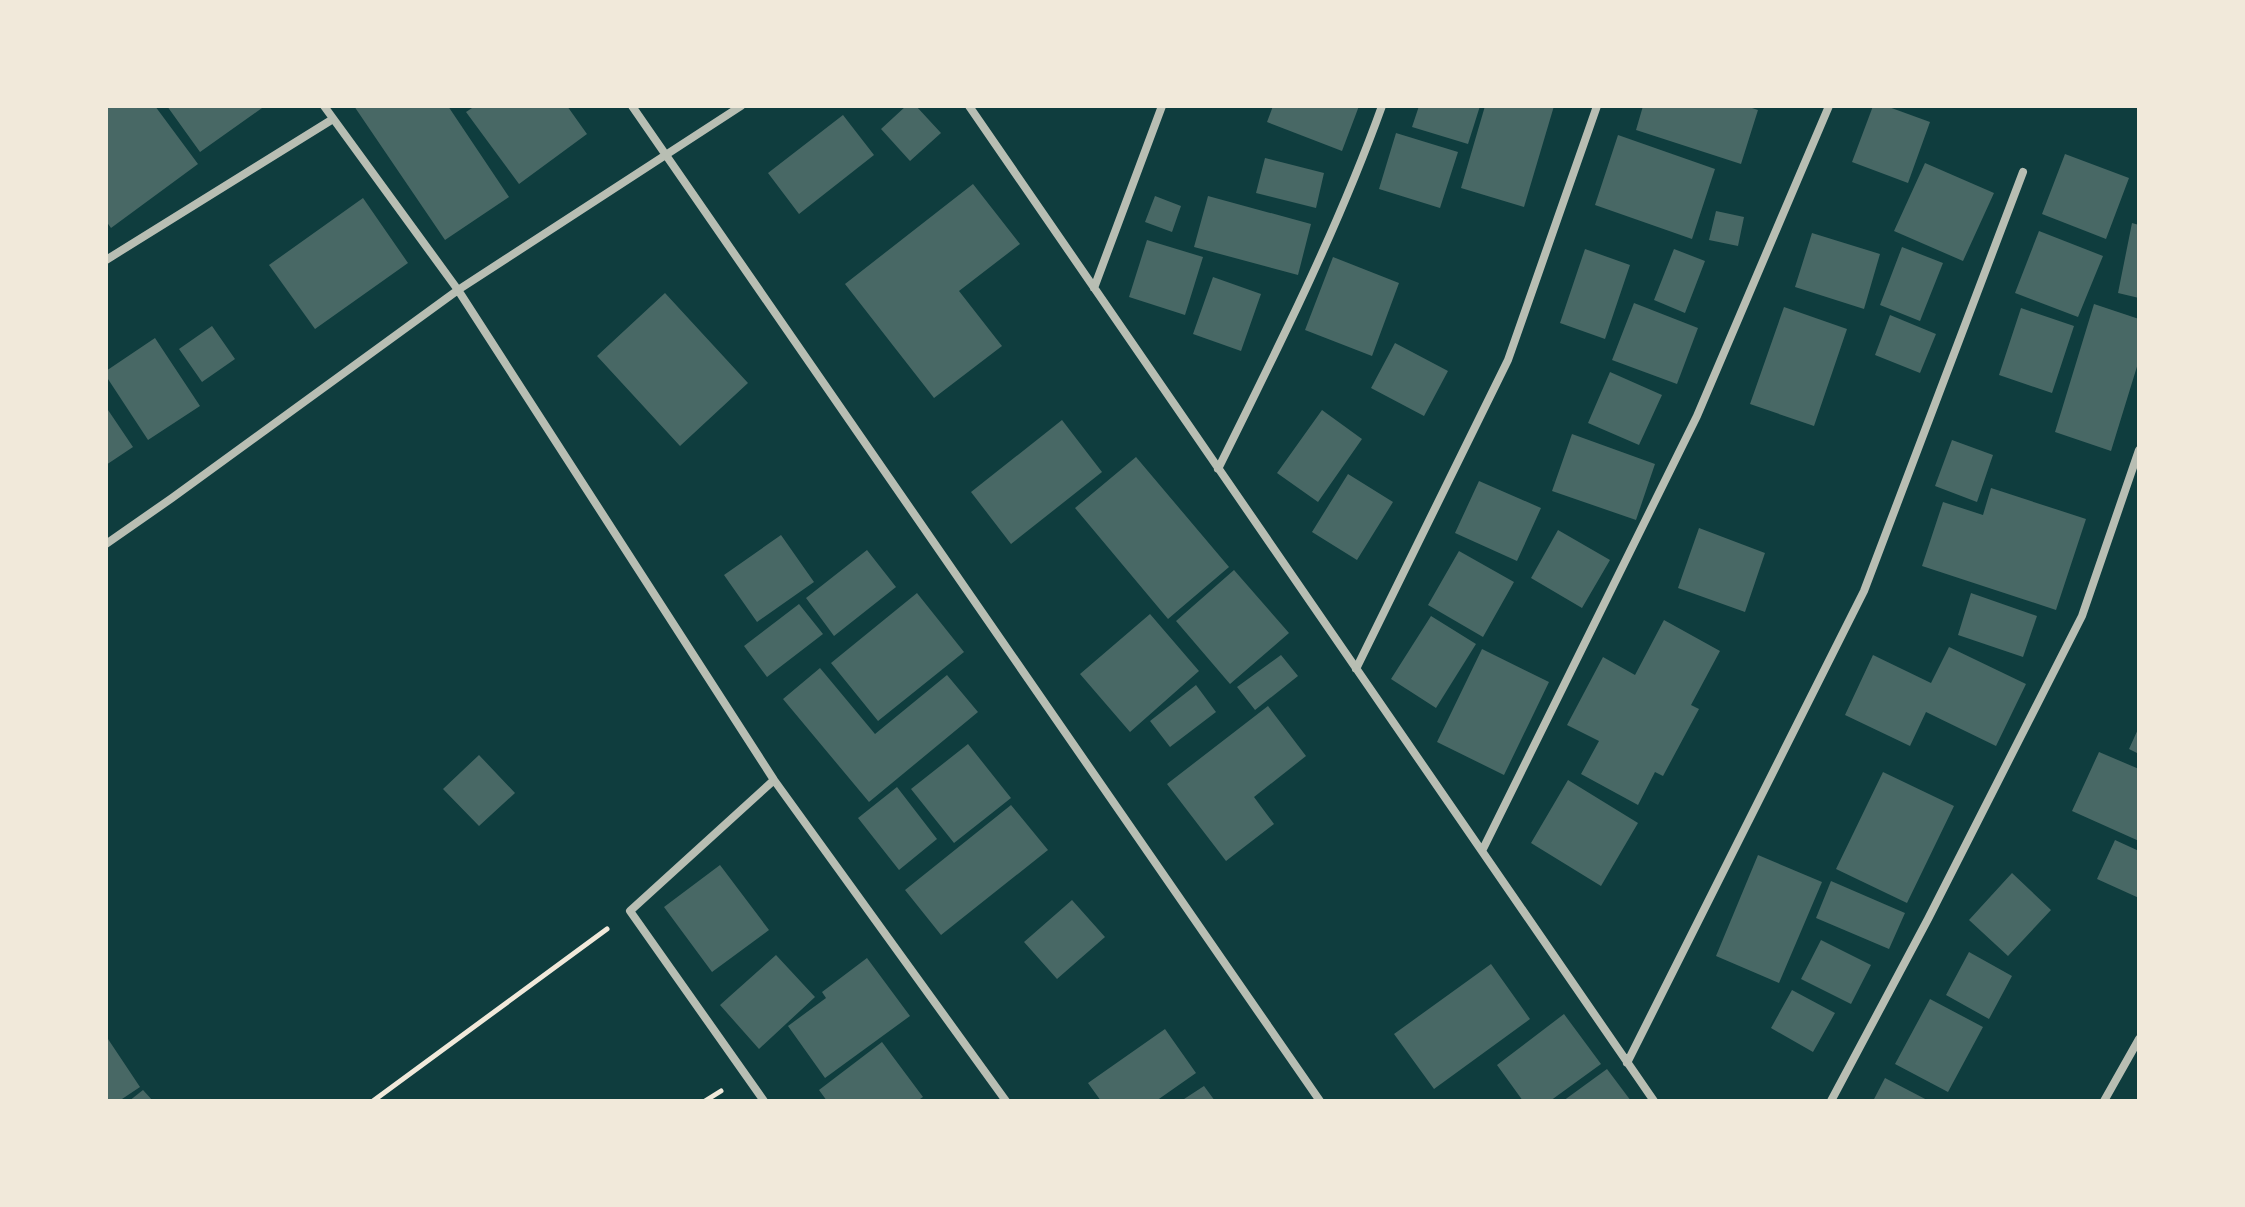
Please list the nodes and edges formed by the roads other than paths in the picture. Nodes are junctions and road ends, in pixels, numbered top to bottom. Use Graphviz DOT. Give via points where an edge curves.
graph roads {
  1 [pos="324,106"];
  2 [pos="632,106"];
  3 [pos="741,106"];
  4 [pos="969,106"];
  5 [pos="1162,106"];
  6 [pos="1382,106"];
  7 [pos="1597,106"];
  8 [pos="1829,106"];
  9 [pos="333,119"];
  10 [pos="666,157"];
  11 [pos="2023,172"];
  12 [pos="106,260"];
  13 [pos="1094,288"];
  14 [pos="458,290"];
  15 [pos="2139,450"];
  16 [pos="1218,469"];
  17 [pos="106,544"];
  18 [pos="1356,669"];
  19 [pos="774,780"];
  20 [pos="1482,851"];
  21 [pos="2139,1039"];
  22 [pos="1627,1063"];
  23 [pos="764,1101"];
  24 [pos="1006,1101"];
  25 [pos="1320,1101"];
  26 [pos="1654,1101"];
  27 [pos="1831,1101"];
  28 [pos="2104,1101"];
  1 -- 9 [label="street"];
  2 -- 10 [label="street"];
  3 -- 10 [label="street"];
  4 -- 13 [label="street"];
  5 -- 13 [label="street"];
  6 -- 16 [label="street" via="1315,272"];
  7 -- 18 [label="street" via="1508,360"];
  8 -- 20 [label="street" via="1697,416"];
  9 -- 12 [label="street"];
  9 -- 14 [label="street"];
  10 -- 14 [label="street"];
  10 -- 25 [label="street"];
  11 -- 22 [label="street" via="1864,591"];
  13 -- 16 [label="street"];
  14 -- 17 [label="street"];
  14 -- 19 [label="street"];
  15 -- 27 [label="street" via="2082,616"];
  16 -- 18 [label="street"];
  18 -- 20 [label="street"];
  19 -- 23 [label="street" via="630,911"];
  19 -- 24 [label="street"];
  20 -- 22 [label="street"];
  21 -- 28 [label="street"];
  22 -- 26 [label="street"];
}
